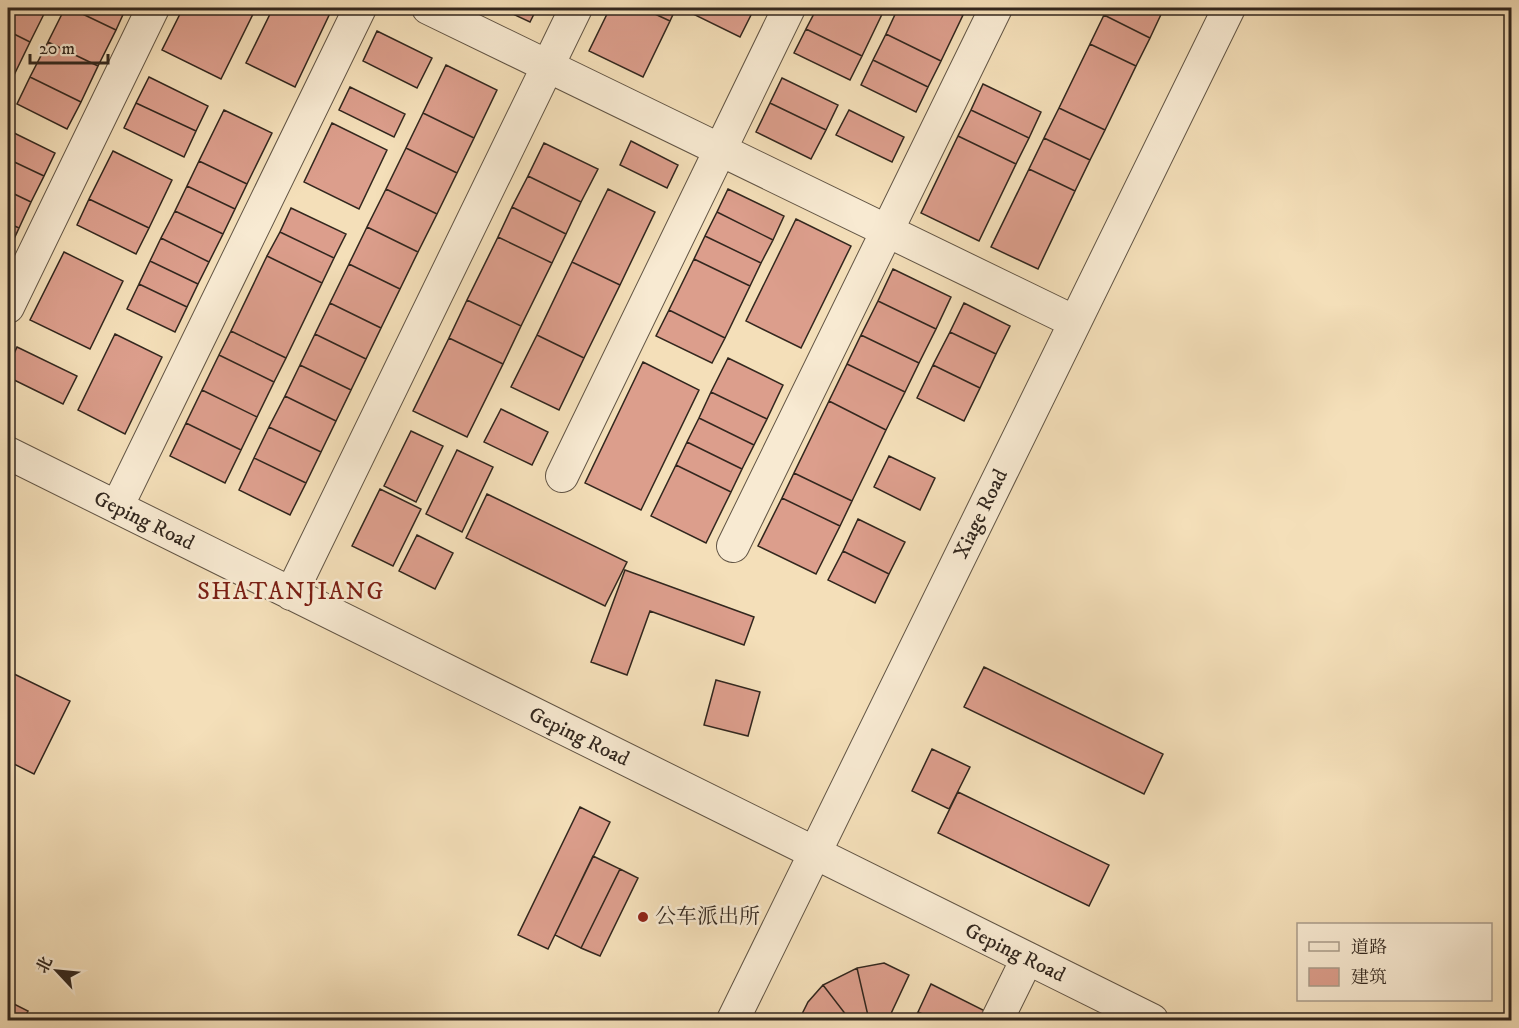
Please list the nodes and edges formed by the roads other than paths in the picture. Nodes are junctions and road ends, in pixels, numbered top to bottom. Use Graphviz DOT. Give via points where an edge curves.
graph roads {
  1 [pos="153,8"];
  2 [pos="360,8"];
  3 [pos="428,8"];
  4 [pos="576,8"];
  5 [pos="789,8"];
  6 [pos="996,8"];
  7 [pos="1229,8"];
  8 [pos="548,66"];
  9 [pos="720,150"];
  10 [pos="887,231"];
  11 [pos="8,307"];
  12 [pos="1074,322"];
  13 [pos="8,453"];
  14 [pos="562,476"];
  15 [pos="117,507"];
  16 [pos="733,546"];
  17 [pos="291,594"];
  18 [pos="814,854"];
  19 [pos="1027,959"];
  20 [pos="733,1020"];
  21 [pos="997,1020"];
  22 [pos="1152,1020"];
  1 -- 11 [label="street"];
  2 -- 15 [label="street"];
  3 -- 8 [label="street"];
  4 -- 8 [label="street"];
  5 -- 9 [label="street"];
  6 -- 10 [label="street"];
  7 -- 12 [label="street, Xiage Road"];
  8 -- 9 [label="street"];
  8 -- 17 [label="street"];
  9 -- 10 [label="street"];
  9 -- 14 [label="street"];
  10 -- 12 [label="street"];
  10 -- 16 [label="street"];
  12 -- 18 [label="street, Xiage Road"];
  13 -- 15 [label="street, Geping Road"];
  15 -- 17 [label="street, Geping Road"];
  17 -- 18 [label="street, Geping Road"];
  18 -- 19 [label="street, Geping Road"];
  18 -- 20 [label="street, Xiage Road"];
  19 -- 21 [label="street"];
  19 -- 22 [label="street, Geping Road"];
}
